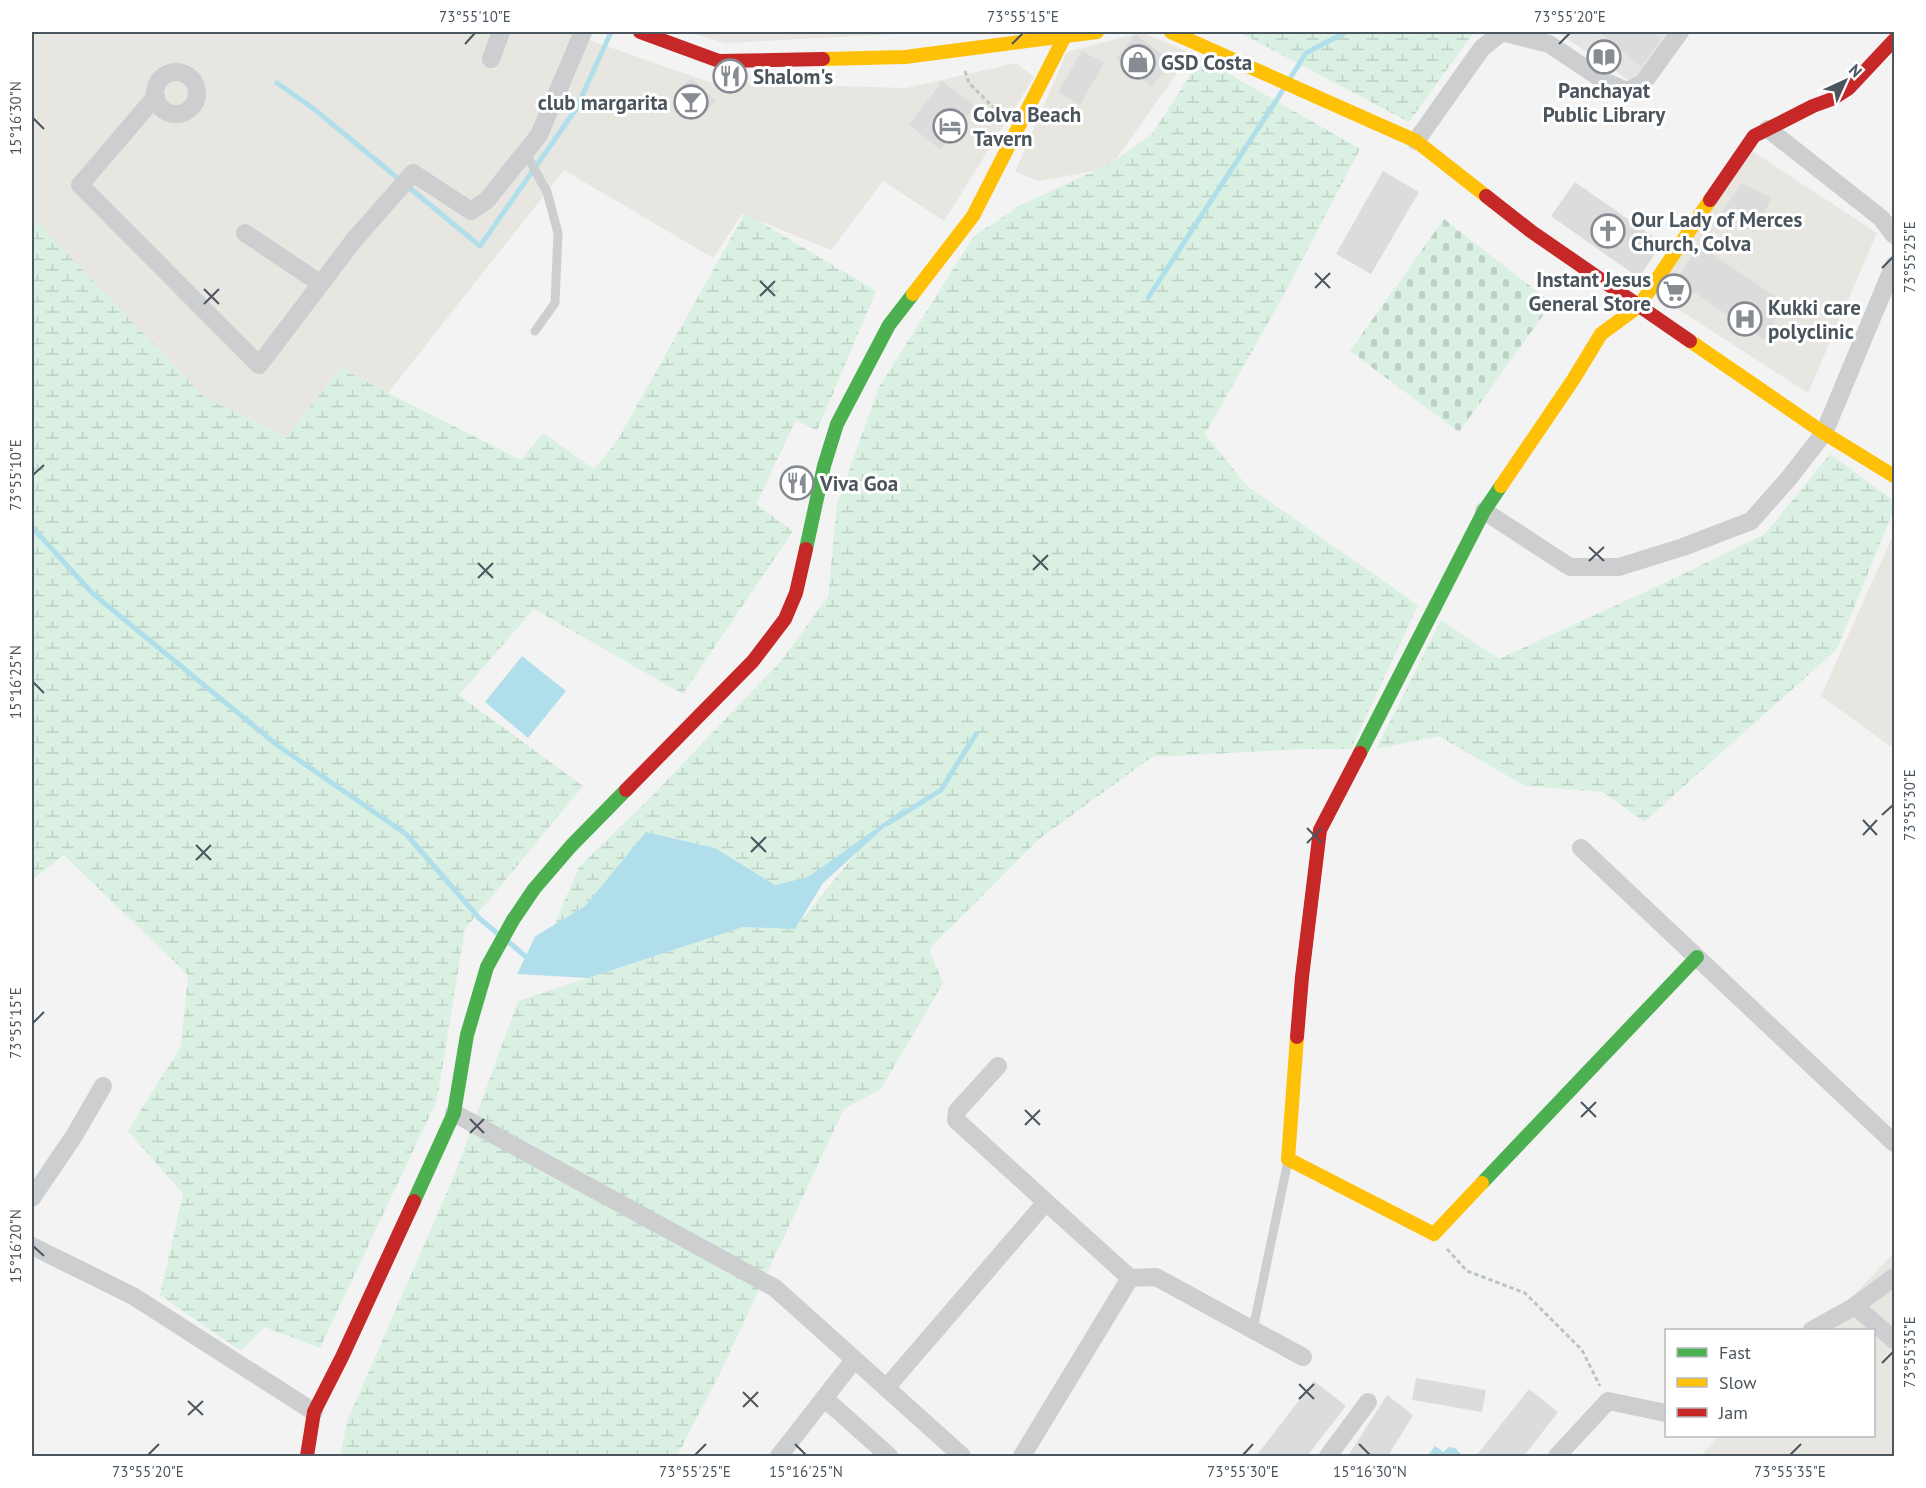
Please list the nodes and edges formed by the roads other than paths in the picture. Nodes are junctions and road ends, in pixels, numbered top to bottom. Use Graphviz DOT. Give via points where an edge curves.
graph roads {
  1 [pos="501,32"];
  2 [pos="583,32"];
  3 [pos="640,32"];
  4 [pos="1097,32"];
  5 [pos="1114,32"];
  6 [pos="1171,32"];
  7 [pos="1680,32"];
  8 [pos="1064,35"];
  9 [pos="1894,40"];
  10 [pos="491,59"];
  11 [pos="156,96"];
  12 [pos="1768,129"];
  13 [pos="1416,141"];
  14 [pos="525,153"];
  15 [pos="245,233"];
  16 [pos="1894,235"];
  17 [pos="1894,265"];
  18 [pos="321,284"];
  19 [pos="1639,306"];
  20 [pos="535,331"];
  21 [pos="1824,433"];
  22 [pos="1894,476"];
  23 [pos="1484,511"];
  24 [pos="1581,848"];
  25 [pos="1697,957"];
  26 [pos="998,1066"];
  27 [pos="103,1086"];
  28 [pos="454,1113"];
  29 [pos="1894,1143"];
  30 [pos="1288,1159"];
  31 [pos="32,1198"];
  32 [pos="1046,1202"];
  33 [pos="32,1246"];
  34 [pos="1894,1277"];
  35 [pos="1130,1278"];
  36 [pos="1855,1306"];
  37 [pos="1253,1329"];
  38 [pos="1814,1329"];
  39 [pos="1894,1340"];
  40 [pos="1303,1357"];
  41 [pos="854,1360"];
  42 [pos="886,1388"];
  43 [pos="824,1398"];
  44 [pos="1368,1402"];
  45 [pos="314,1412"];
  46 [pos="1665,1413"];
  47 [pos="307,1456"];
  48 [pos="778,1456"];
  49 [pos="889,1456"];
  50 [pos="962,1456"];
  51 [pos="1022,1456"];
  52 [pos="1328,1456"];
  53 [pos="1557,1456"];
  1 -- 10 [label="street"];
  2 -- 14 [label="street" via="539,135"];
  3 -- 8 [label="street" via="718,61 905,57"];
  4 -- 5 [label="street"];
  4 -- 8 [label="street"];
  6 -- 13 [label="street"];
  7 -- 13 [label="street" via="1643,83 1628,91 1606,82 1549,44 1502,32 1482,48"];
  8 -- 28 [label="street" via="973,216 889,326 837,424 796,593 785,619 753,661 572,846 513,920 487,967 467,1035"];
  9 -- 12 [label="street" via="1850,88"];
  11 -- 18 [label="street" via="80,185 260,365"];
  12 -- 16 [label="street" via="1881,218"];
  12 -- 19 [label="street" via="1754,136"];
  13 -- 19 [label="street" via="1532,232"];
  14 -- 18 [label="street" via="487,200 471,211 413,173"];
  14 -- 20 [label="lane" via="547,192 558,232 555,303"];
  15 -- 18 [label="street"];
  17 -- 21 [label="street"];
  19 -- 21 [label="street"];
  19 -- 23 [label="street" via="1601,334"];
  21 -- 22 [label="street"];
  21 -- 23 [label="street" via="1751,521 1619,567 1570,567"];
  23 -- 30 [label="street" via="1320,830 1302,977"];
  24 -- 25 [label="street"];
  25 -- 29 [label="street"];
  25 -- 30 [label="street" via="1434,1234"];
  26 -- 32 [label="street" via="957,1112 956,1120"];
  27 -- 31 [label="street"];
  28 -- 41 [label="street" via="775,1288"];
  28 -- 45 [label="street"];
  30 -- 37 [label="lane"];
  32 -- 35 [label="street"];
  32 -- 42 [label="street"];
  33 -- 45 [label="street" via="133,1296"];
  34 -- 36 [label="street"];
  35 -- 37 [label="street" via="1156,1277"];
  35 -- 51 [label="street"];
  36 -- 38 [label="street"];
  36 -- 39 [label="street"];
  37 -- 40 [label="street"];
  41 -- 42 [label="street"];
  41 -- 43 [label="street"];
  42 -- 50 [label="street"];
  43 -- 48 [label="street"];
  43 -- 49 [label="street"];
  44 -- 52 [label="street"];
  45 -- 47 [label="street"];
  46 -- 53 [label="street" via="1608,1401"];
}
